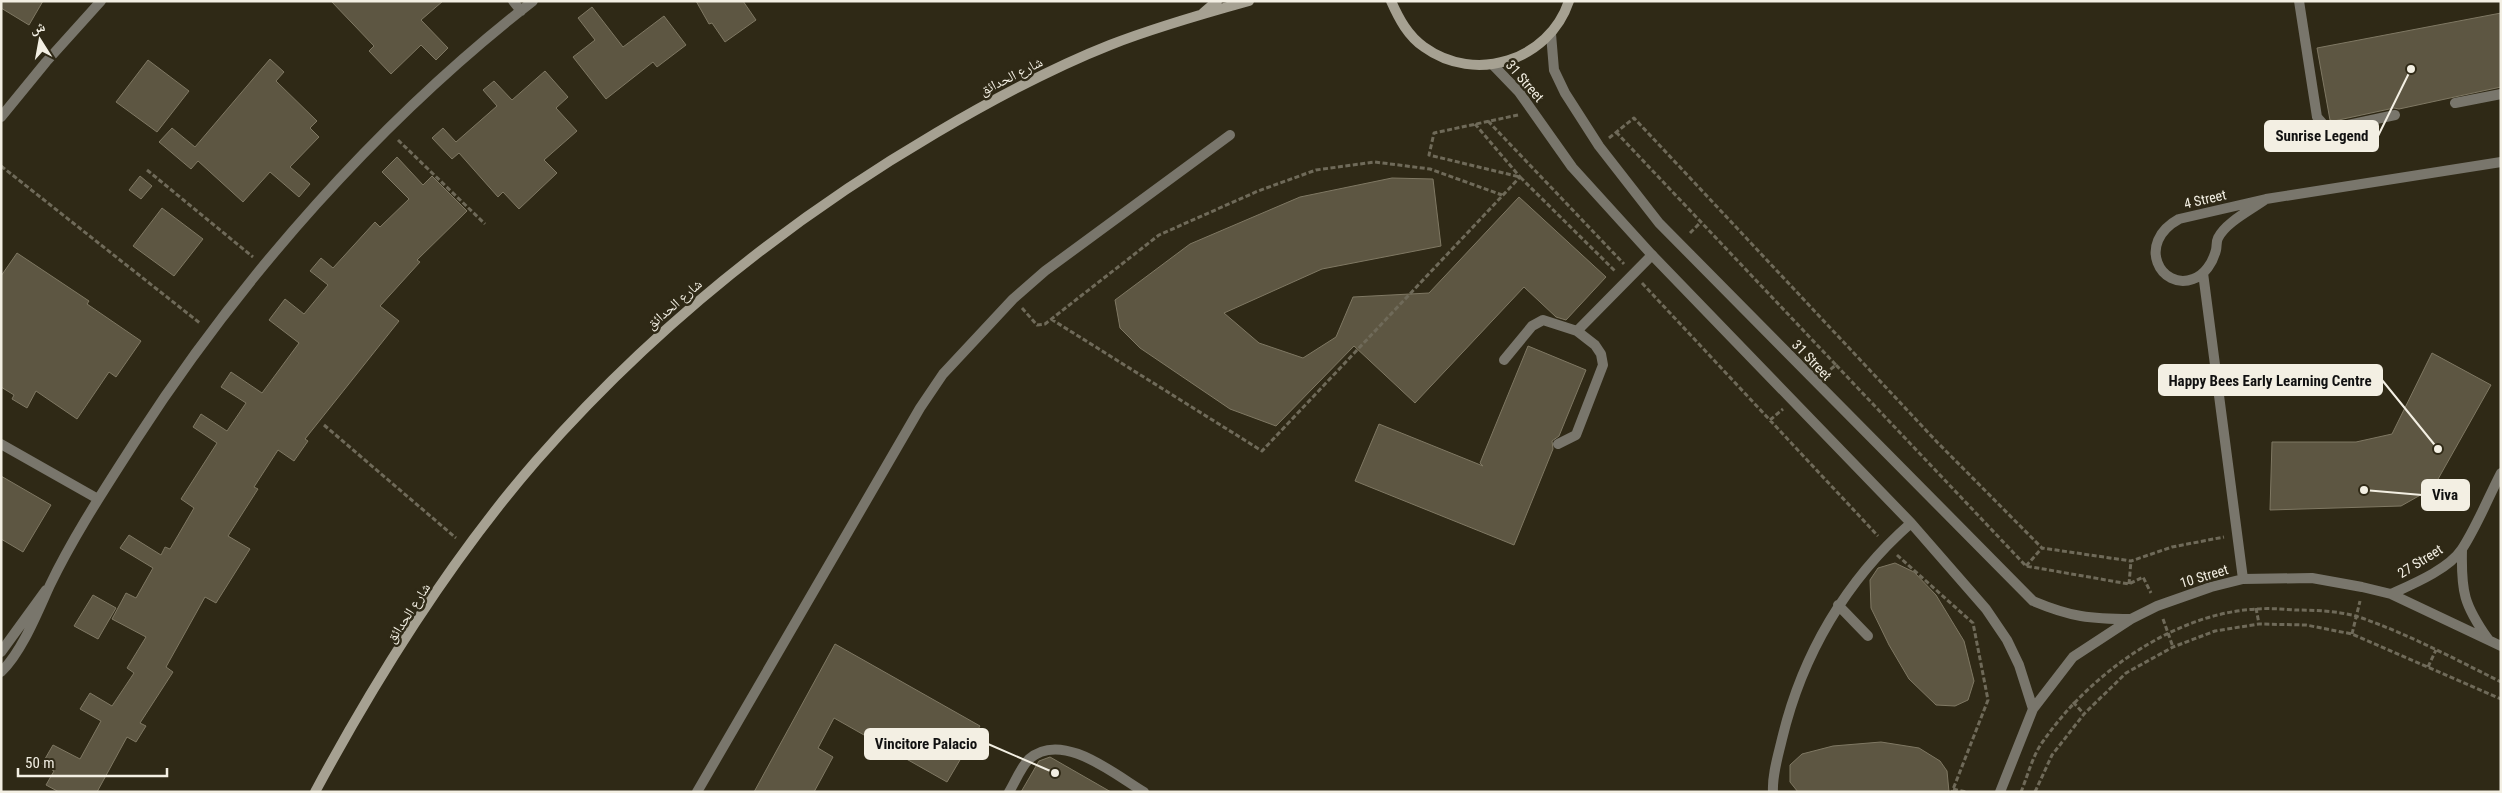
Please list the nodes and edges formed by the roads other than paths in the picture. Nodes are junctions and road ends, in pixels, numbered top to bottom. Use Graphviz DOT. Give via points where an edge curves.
graph roads {
  1 [pos="101,1"];
  2 [pos="513,1"];
  3 [pos="533,1"];
  4 [pos="1217,1"];
  5 [pos="1249,1"];
  6 [pos="1391,1"];
  7 [pos="1569,1"];
  8 [pos="2299,1"];
  9 [pos="521,11"];
  10 [pos="1203,13"];
  11 [pos="1551,34"];
  12 [pos="1493,65"];
  13 [pos="2501,94"];
  14 [pos="2455,103"];
  15 [pos="2396,116"];
  16 [pos="1,117"];
  17 [pos="1230,135"];
  18 [pos="2501,162"];
  19 [pos="2266,199"];
  20 [pos="1652,255"];
  21 [pos="2203,273"];
  22 [pos="1577,331"];
  23 [pos="1504,360"];
  24 [pos="1,444"];
  25 [pos="1558,444"];
  26 [pos="2501,474"];
  27 [pos="98,499"];
  28 [pos="1911,523"];
  29 [pos="2462,550"];
  30 [pos="2243,579"];
  31 [pos="49,587"];
  32 [pos="2392,594"];
  33 [pos="1838,605"];
  34 [pos="2130,619"];
  35 [pos="1868,636"];
  36 [pos="2490,642"];
  37 [pos="2501,646"];
  38 [pos="1,652"];
  39 [pos="1,672"];
  40 [pos="2033,708"];
  41 [pos="316,792"];
  42 [pos="696,792"];
  43 [pos="1009,792"];
  44 [pos="1144,792"];
  45 [pos="1773,792"];
  46 [pos="2000,792"];
  1 -- 16 [label="street"];
  2 -- 9 [label="street"];
  3 -- 9 [label="street"];
  4 -- 10 [label="street"];
  5 -- 10 [label="street, شارع الحدائق"];
  6 -- 12 [label="street" via="1410,35 1424,47 1456,63"];
  7 -- 11 [label="street"];
  8 -- 15 [label="street" via="2317,117 2324,125 2334,128"];
  9 -- 27 [label="street" via="459,63 388,130 263,266 211,332"];
  10 -- 41 [label="street, شارع الحدائق" via="1108,46 988,102 821,205 698,300 629,363 535,462 468,548 411,632"];
  11 -- 12 [label="street" via="1521,56"];
  11 -- 34 [label="street, 31 Street" via="1554,70 1599,146 1659,223 1815,383 2032,601 2088,619"];
  12 -- 20 [label="street, 31 Street" via="1534,112 1572,167"];
  13 -- 14 [label="street"];
  17 -- 42 [label="street" via="1013,298 943,374 920,408"];
  18 -- 19 [label="street, 4 Street"];
  19 -- 21 [label="street, 4 Street" via="2232,224 2218,239 2211,263"];
  19 -- 21 [label="street, 4 Street" via="2179,219 2161,232 2154,253 2166,274 2178,280 2192,280"];
  20 -- 22 [label="street"];
  20 -- 28 [label="street, 31 Street"];
  21 -- 30 [label="street"];
  22 -- 23 [label="street" via="1549,320 1537,322"];
  22 -- 25 [label="street" via="1601,354 1603,365 1576,435"];
  24 -- 27 [label="street"];
  26 -- 29 [label="street, 27 Street"];
  27 -- 31 [label="street"];
  28 -- 33 [label="street" via="1865,568"];
  28 -- 40 [label="street, 31 Street" via="1986,609 2008,640"];
  29 -- 32 [label="street, 27 Street" via="2441,568"];
  29 -- 36 [label="street, 27 Street" via="2461,584 2470,614"];
  30 -- 32 [label="street, 10 Street" via="2312,578"];
  30 -- 34 [label="street, 10 Street" via="2157,606"];
  31 -- 38 [label="street"];
  31 -- 39 [label="street" via="42,606"];
  32 -- 36 [label="street, 10 Street"];
  33 -- 35 [label="street"];
  33 -- 45 [label="street" via="1817,642 1794,696 1779,752"];
  34 -- 40 [label="street, 10 Street" via="2073,657"];
  36 -- 37 [label="street, 10 Street"];
  40 -- 46 [label="street, 10 Street"];
  43 -- 44 [label="street" via="1029,759 1044,750 1060,748 1077,753"];
}
